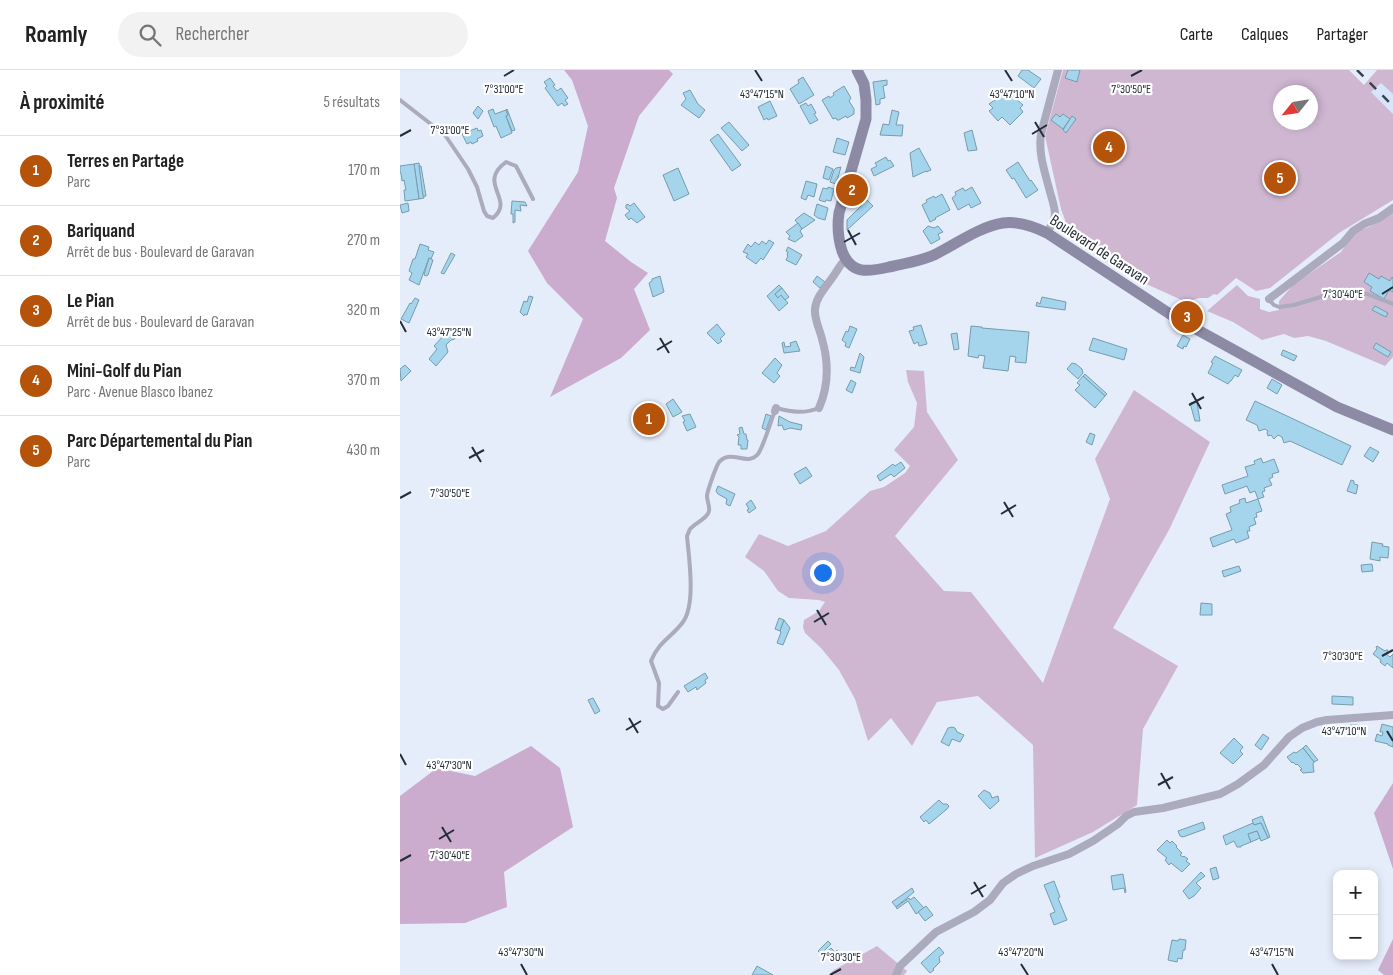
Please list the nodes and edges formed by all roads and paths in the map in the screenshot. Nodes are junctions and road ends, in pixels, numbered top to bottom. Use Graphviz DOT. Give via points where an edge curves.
graph roads {
  1 [pos="857,70"];
  2 [pos="1058,70"];
  3 [pos="400,100"];
  4 [pos="533,199"];
  5 [pos="1393,208"];
  6 [pos="1047,233"];
  7 [pos="846,260"];
  8 [pos="1269,298"];
  9 [pos="1393,304"];
  10 [pos="819,408"];
  11 [pos="1393,430"];
  12 [pos="678,692"];
  13 [pos="1393,715"];
  14 [pos="896,975"];
  1 -- 7 [label="street" via="864,84 866,119 839,213 838,234"];
  2 -- 6 [label="street" via="1040,144 1055,215"];
  3 -- 4 [label="lane" via="445,135 468,169 487,216 494,218 502,206 494,176 506,162 516,166"];
  5 -- 8 [label="street" via="1353,231 1343,243"];
  6 -- 7 [label="street, Boulevard de Garavan" via="1033,226 1004,223 924,259 874,271 863,271"];
  6 -- 11 [label="street, Boulevard de Garavan" via="1176,318 1337,407"];
  7 -- 10 [label="street" via="820,295 815,309 826,356 827,376"];
  8 -- 9 [label="lane" via="1274,306 1279,307 1324,296 1361,293"];
  10 -- 12 [label="lane" via="810,412 776,410 760,452 754,458 745,460 730,456 720,460 716,466 708,486 708,514 687,536 688,615 655,651 651,661 659,683 658,706 663,709 668,706"];
  13 -- 14 [label="street" via="1317,722 1289,737 1264,765 1220,794 1126,816 1069,854 1016,874 974,912 936,932 900,966"];
}
